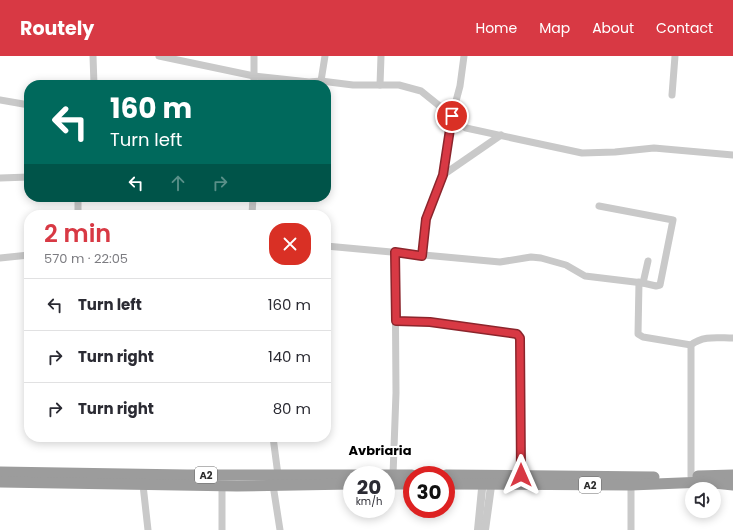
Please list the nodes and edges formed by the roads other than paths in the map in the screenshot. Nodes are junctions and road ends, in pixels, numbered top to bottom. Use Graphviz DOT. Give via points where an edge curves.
graph roads {
  1 [pos="94,56"];
  2 [pos="159,56"];
  3 [pos="254,56"];
  4 [pos="325,56"];
  5 [pos="381,56"];
  6 [pos="464,56"];
  7 [pos="675,56"];
  8 [pos="172,57"];
  9 [pos="254,76"];
  10 [pos="94,80"];
  11 [pos="254,80"];
  12 [pos="291,80"];
  13 [pos="321,80"];
  14 [pos="331,84"];
  15 [pos="380,85"];
  16 [pos="672,95"];
  17 [pos="0,100"];
  18 [pos="24,104"];
  19 [pos="452,116"];
  20 [pos="501,135"];
  21 [pos="733,155"];
  22 [pos="443,175"];
  23 [pos="24,177"];
  24 [pos="0,178"];
  25 [pos="599,206"];
  26 [pos="331,246"];
  27 [pos="395,252"];
  28 [pos="24,256"];
  29 [pos="422,256"];
  30 [pos="0,258"];
  31 [pos="648,261"];
  32 [pos="641,282"];
  33 [pos="396,321"];
  34 [pos="733,338"];
  35 [pos="692,345"];
  36 [pos="273,442"];
  37 [pos="390,466"];
  38 [pos="0,472"];
  39 [pos="521,475"];
  40 [pos="733,475"];
  41 [pos="455,476"];
  42 [pos="691,476"];
  43 [pos="343,479"];
  44 [pos="487,479"];
  45 [pos="276,480"];
  46 [pos="0,482"];
  47 [pos="455,483"];
  48 [pos="343,484"];
  49 [pos="143,485"];
  50 [pos="222,485"];
  51 [pos="631,485"];
  52 [pos="733,485"];
  53 [pos="148,530"];
  54 [pos="222,530"];
  55 [pos="280,530"];
  56 [pos="478,530"];
  57 [pos="485,530"];
  58 [pos="631,530"];
  1 -- 10 [label="street"];
  2 -- 8 [label="street"];
  3 -- 9 [label="street"];
  4 -- 13 [label="street"];
  5 -- 15 [label="street"];
  6 -- 19 [label="street"];
  7 -- 16 [label="street"];
  8 -- 9 [label="street"];
  9 -- 11 [label="street"];
  9 -- 12 [label="street"];
  14 -- 15 [label="street"];
  15 -- 19 [label="street" via="399,85 421,91"];
  17 -- 18 [label="street"];
  19 -- 20 [label="street" via="466,128"];
  19 -- 22 [label="street"];
  20 -- 21 [label="street" via="582,153 654,148"];
  20 -- 22 [label="street"];
  22 -- 29 [label="street" via="426,219"];
  23 -- 24 [label="street"];
  25 -- 32 [label="street" via="673,220 661,283 656,286"];
  26 -- 27 [label="street"];
  27 -- 29 [label="street"];
  27 -- 33 [label="street"];
  28 -- 30 [label="street"];
  29 -- 32 [label="street" via="500,262 541,258 561,263 584,276"];
  31 -- 32 [label="street"];
  32 -- 35 [label="street" via="638,334"];
  33 -- 37 [label="street"];
  33 -- 39 [label="street" via="430,322 517,334 520,338"];
  34 -- 35 [label="street" via="704,338"];
  35 -- 42 [label="street"];
  36 -- 45 [label="street"];
  38 -- 45 [label="highway, A2"];
  39 -- 42 [label="highway, A2"];
  39 -- 44 [label="highway, A2"];
  40 -- 42 [label="highway, A2"];
  41 -- 44 [label="highway, A2"];
  43 -- 45 [label="highway, A2"];
  44 -- 47 [label="highway, A2"];
  44 -- 51 [label="highway, A2"];
  44 -- 56 [label="street"];
  44 -- 57 [label="street"];
  45 -- 48 [label="highway, A2"];
  45 -- 50 [label="highway, A2"];
  45 -- 55 [label="street"];
  46 -- 49 [label="highway, A2"];
  49 -- 50 [label="highway, A2"];
  49 -- 53 [label="street"];
  50 -- 54 [label="street"];
  51 -- 52 [label="highway, A2" via="705,482"];
  51 -- 58 [label="street"];
}
